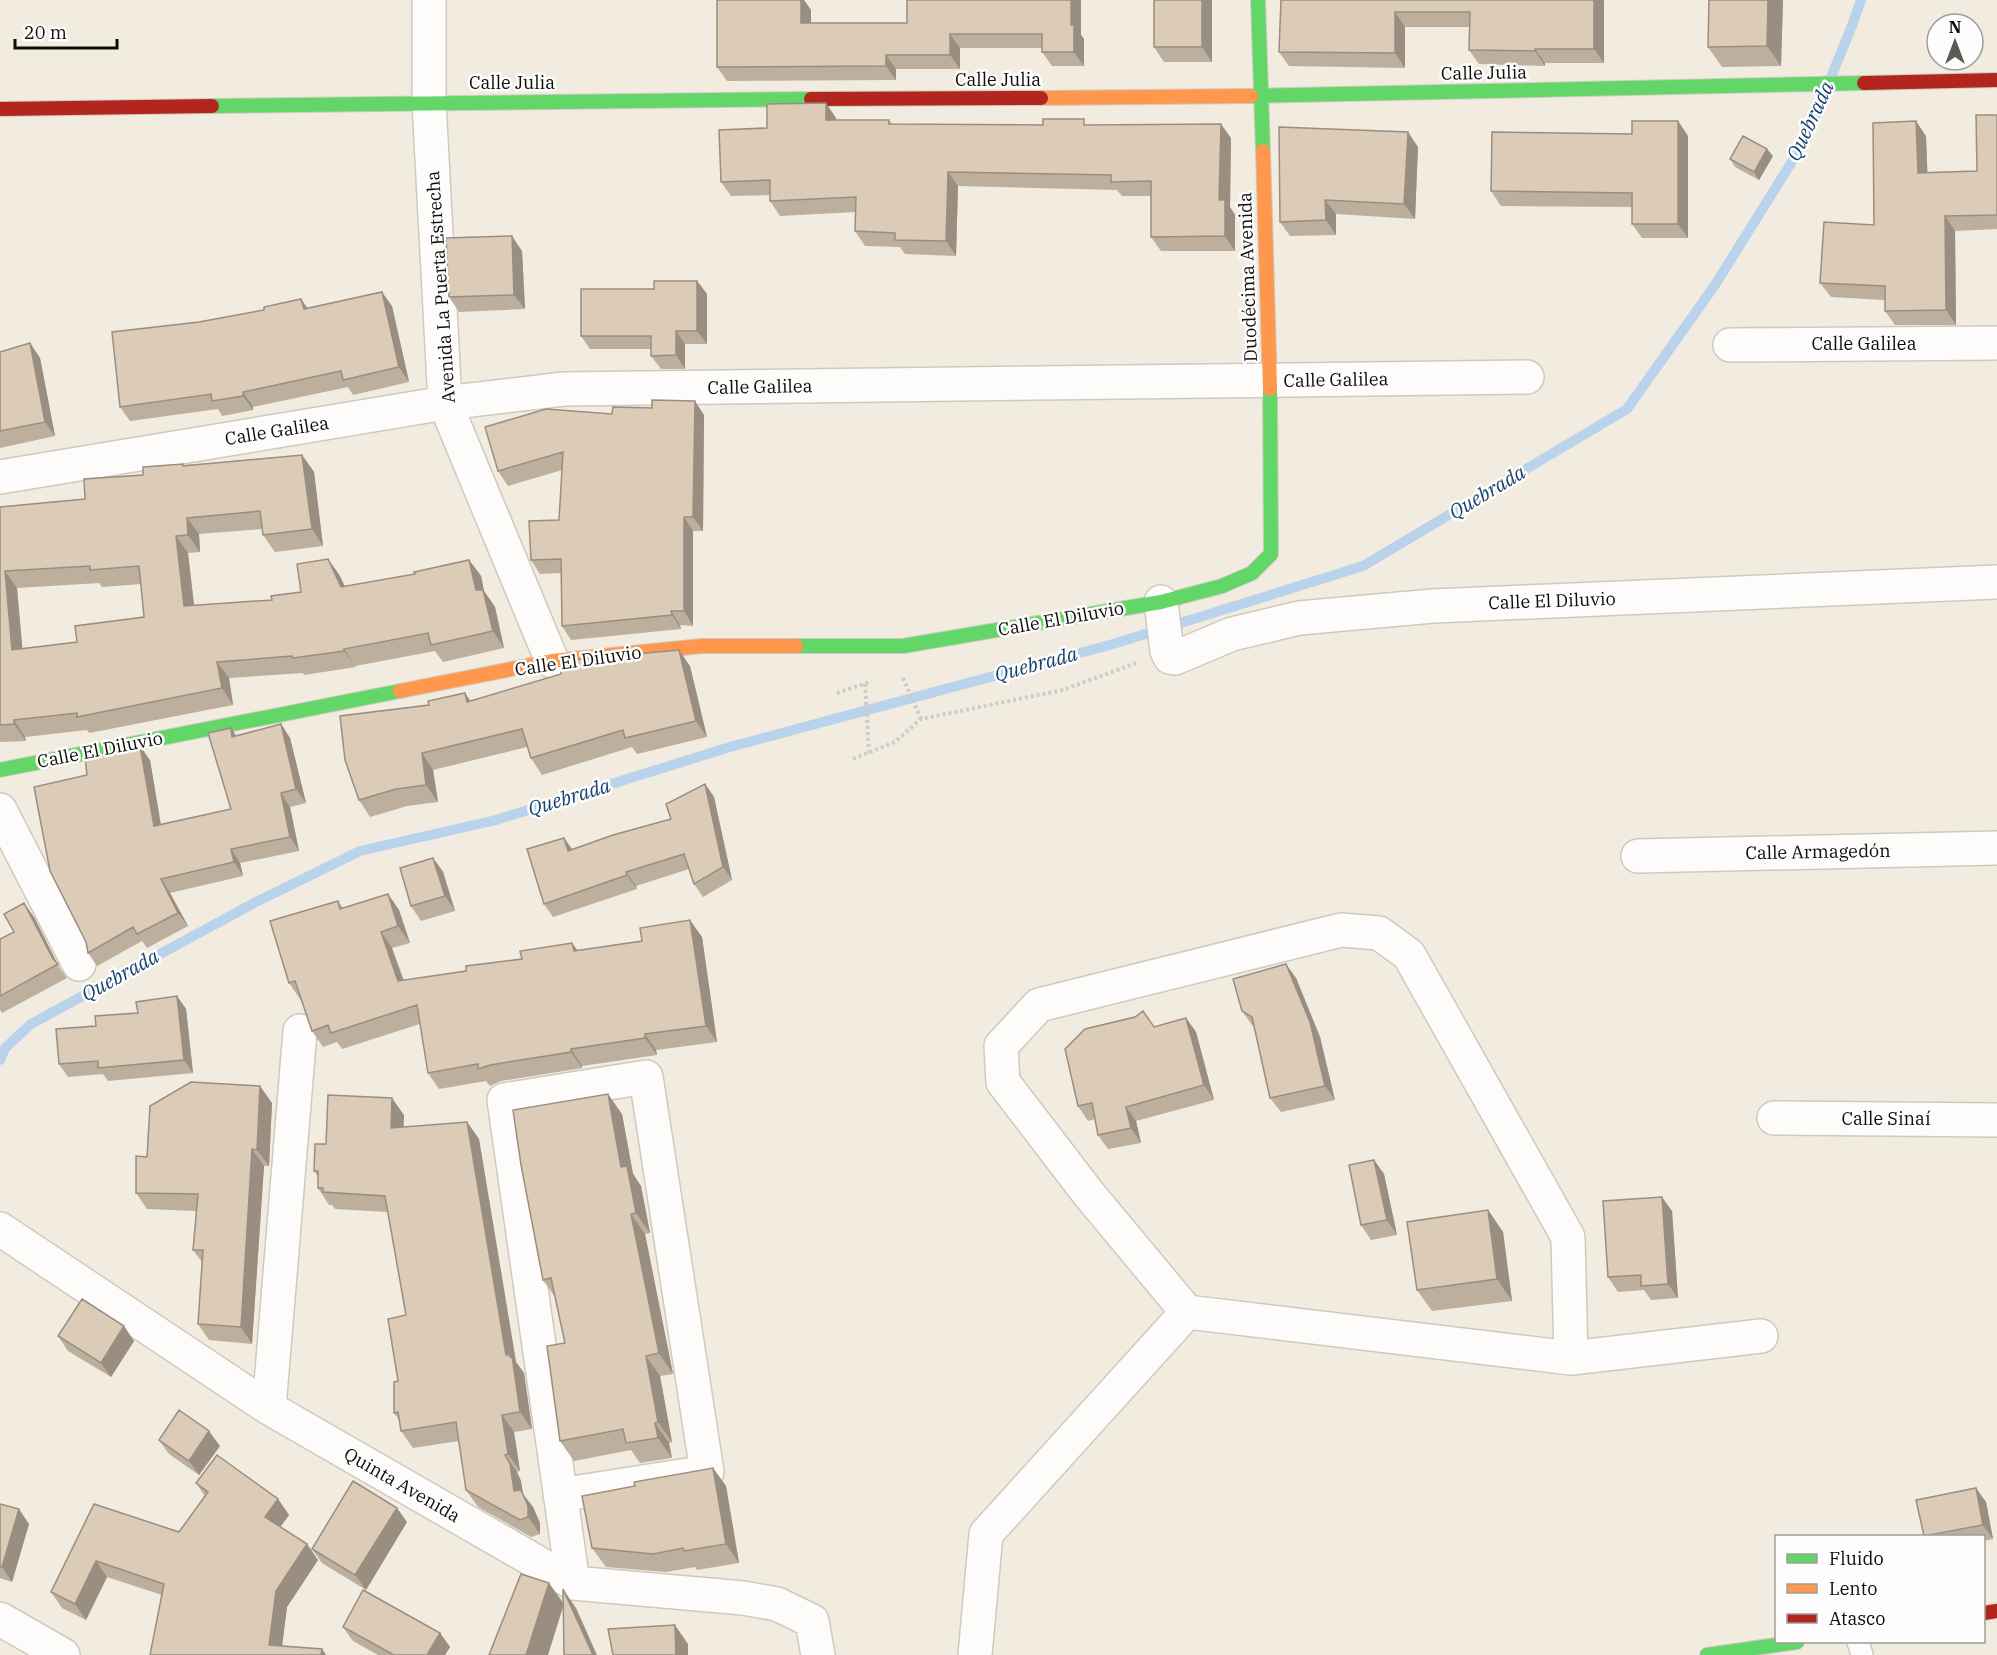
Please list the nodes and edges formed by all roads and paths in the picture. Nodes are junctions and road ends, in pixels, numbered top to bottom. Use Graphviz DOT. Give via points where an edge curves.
graph roads {
  1 [pos="429,0"];
  2 [pos="1257,0"];
  3 [pos="1997,80"];
  4 [pos="1260,96"];
  5 [pos="429,102"];
  6 [pos="0,109"];
  7 [pos="1997,343"];
  8 [pos="1730,345"];
  9 [pos="1527,377"];
  10 [pos="1270,381"];
  11 [pos="445,403"];
  12 [pos="0,477"];
  13 [pos="1271,554"];
  14 [pos="1997,582"];
  15 [pos="1162,609"];
  16 [pos="1167,651"];
  17 [pos="552,661"];
  18 [pos="865,684"];
  19 [pos="909,694"];
  20 [pos="921,719"];
  21 [pos="869,753"];
  22 [pos="853,759"];
  23 [pos="0,770"];
  24 [pos="0,810"];
  25 [pos="1997,848"];
  26 [pos="1638,856"];
  27 [pos="79,964"];
  28 [pos="300,1031"];
  29 [pos="1774,1118"];
  30 [pos="1997,1120"];
  31 [pos="0,1229"];
  32 [pos="1187,1312"];
  33 [pos="1761,1336"];
  34 [pos="1571,1358"];
  35 [pos="269,1408"];
  36 [pos="560,1495"];
  37 [pos="573,1583"];
  38 [pos="0,1619"];
  39 [pos="1784,1643"];
  40 [pos="63,1655"];
  41 [pos="818,1655"];
  42 [pos="975,1655"];
  43 [pos="1707,1655"];
  1 -- 5 [label="street, Avenida La Puerta Estrecha"];
  2 -- 4 [label="street, Duodécima Avenida"];
  3 -- 4 [label="street, Calle Julia"];
  4 -- 5 [label="street, Calle Julia"];
  4 -- 10 [label="street, Duodécima Avenida"];
  5 -- 6 [label="street, Calle Julia"];
  5 -- 11 [label="street, Avenida La Puerta Estrecha"];
  7 -- 8 [label="street, Calle Galilea"];
  9 -- 10 [label="street, Calle Galilea"];
  10 -- 11 [label="street, Calle Galilea" via="564,389"];
  10 -- 13 [label="street, Duodécima Avenida"];
  11 -- 12 [label="street, Calle Galilea"];
  11 -- 17 [label="street, Avenida La Puerta Estrecha"];
  13 -- 15 [label="street, Calle El Diluvio" via="1252,573"];
  14 -- 16 [label="street, Calle El Diluvio" via="1433,606 1299,618 1233,634 1174,658"];
  15 -- 16 [label="street"];
  15 -- 17 [label="street, Calle El Diluvio" via="903,646 702,646"];
  16 -- 20 [label="path" via="1063,690"];
  17 -- 23 [label="street, Calle El Diluvio"];
  18 -- 21 [label="path"];
  19 -- 20 [label="path"];
  20 -- 21 [label="path" via="895,742"];
  21 -- 22 [label="path"];
  24 -- 27 [label="street"];
  25 -- 26 [label="street, Calle Armagedón"];
  28 -- 35 [label="street"];
  29 -- 30 [label="street, Calle Sinaí"];
  31 -- 35 [label="street, Quinta Avenida"];
  32 -- 34 [label="street"];
  32 -- 34 [label="street" via="1088,1193 1004,1082 1001,1046 1039,1005 1341,930 1379,933 1408,955 1568,1237"];
  32 -- 42 [label="street" via="986,1534"];
  33 -- 34 [label="street"];
  35 -- 37 [label="street, Quinta Avenida"];
  36 -- 36 [label="street" via="504,1100 646,1077 707,1472"];
  36 -- 37 [label="street"];
  37 -- 41 [label="street, Quinta Avenida" via="777,1604 812,1621"];
  38 -- 40 [label="street"];
  39 -- 43 [label="street"];
}
